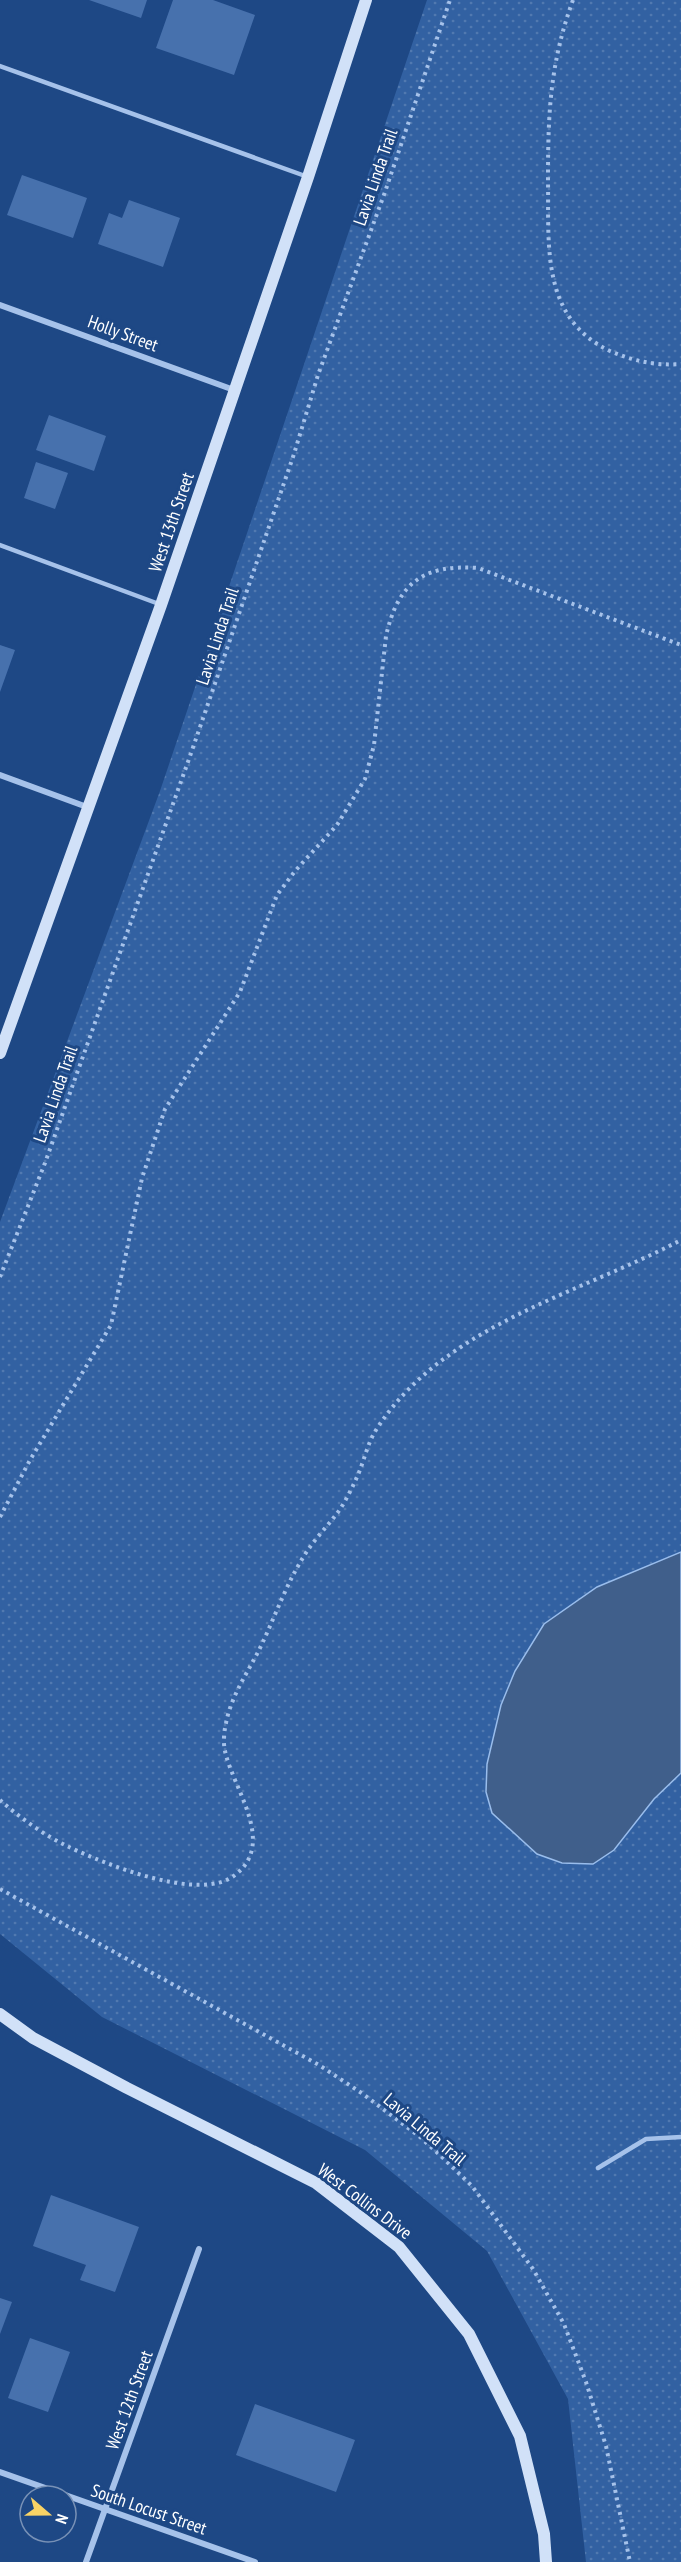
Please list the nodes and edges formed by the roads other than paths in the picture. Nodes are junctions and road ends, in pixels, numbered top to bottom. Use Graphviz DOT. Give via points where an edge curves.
graph roads {
  1 [pos="366,0"];
  2 [pos="0,66"];
  3 [pos="308,177"];
  4 [pos="0,305"];
  5 [pos="235,390"];
  6 [pos="0,545"];
  7 [pos="161,605"];
  8 [pos="0,775"];
  9 [pos="87,807"];
  10 [pos="2,1039"];
  11 [pos="0,1053"];
  12 [pos="0,2014"];
  13 [pos="681,2137"];
  14 [pos="598,2168"];
  15 [pos="199,2249"];
  16 [pos="0,2472"];
  17 [pos="105,2510"];
  18 [pos="86,2562"];
  19 [pos="255,2562"];
  20 [pos="546,2562"];
  1 -- 3 [label="main road, West 13th Street"];
  2 -- 3 [label="lane"];
  3 -- 5 [label="main road, West 13th Street"];
  4 -- 5 [label="street, Holly Street"];
  5 -- 7 [label="main road, West 13th Street"];
  6 -- 7 [label="lane"];
  7 -- 9 [label="main road, West 13th Street"];
  8 -- 9 [label="street"];
  9 -- 10 [label="main road, West 13th Street"];
  10 -- 11 [label="main road, West 13th Street"];
  12 -- 20 [label="main road, West Collins Drive" via="33,2038 316,2183 399,2247 469,2334 520,2436 544,2534"];
  13 -- 14 [label="lane" via="646,2139"];
  15 -- 17 [label="street, West 12th Street"];
  16 -- 17 [label="street, South Locust Street"];
  17 -- 18 [label="street, West 12th Street"];
  17 -- 19 [label="street, South Locust Street"];
}
